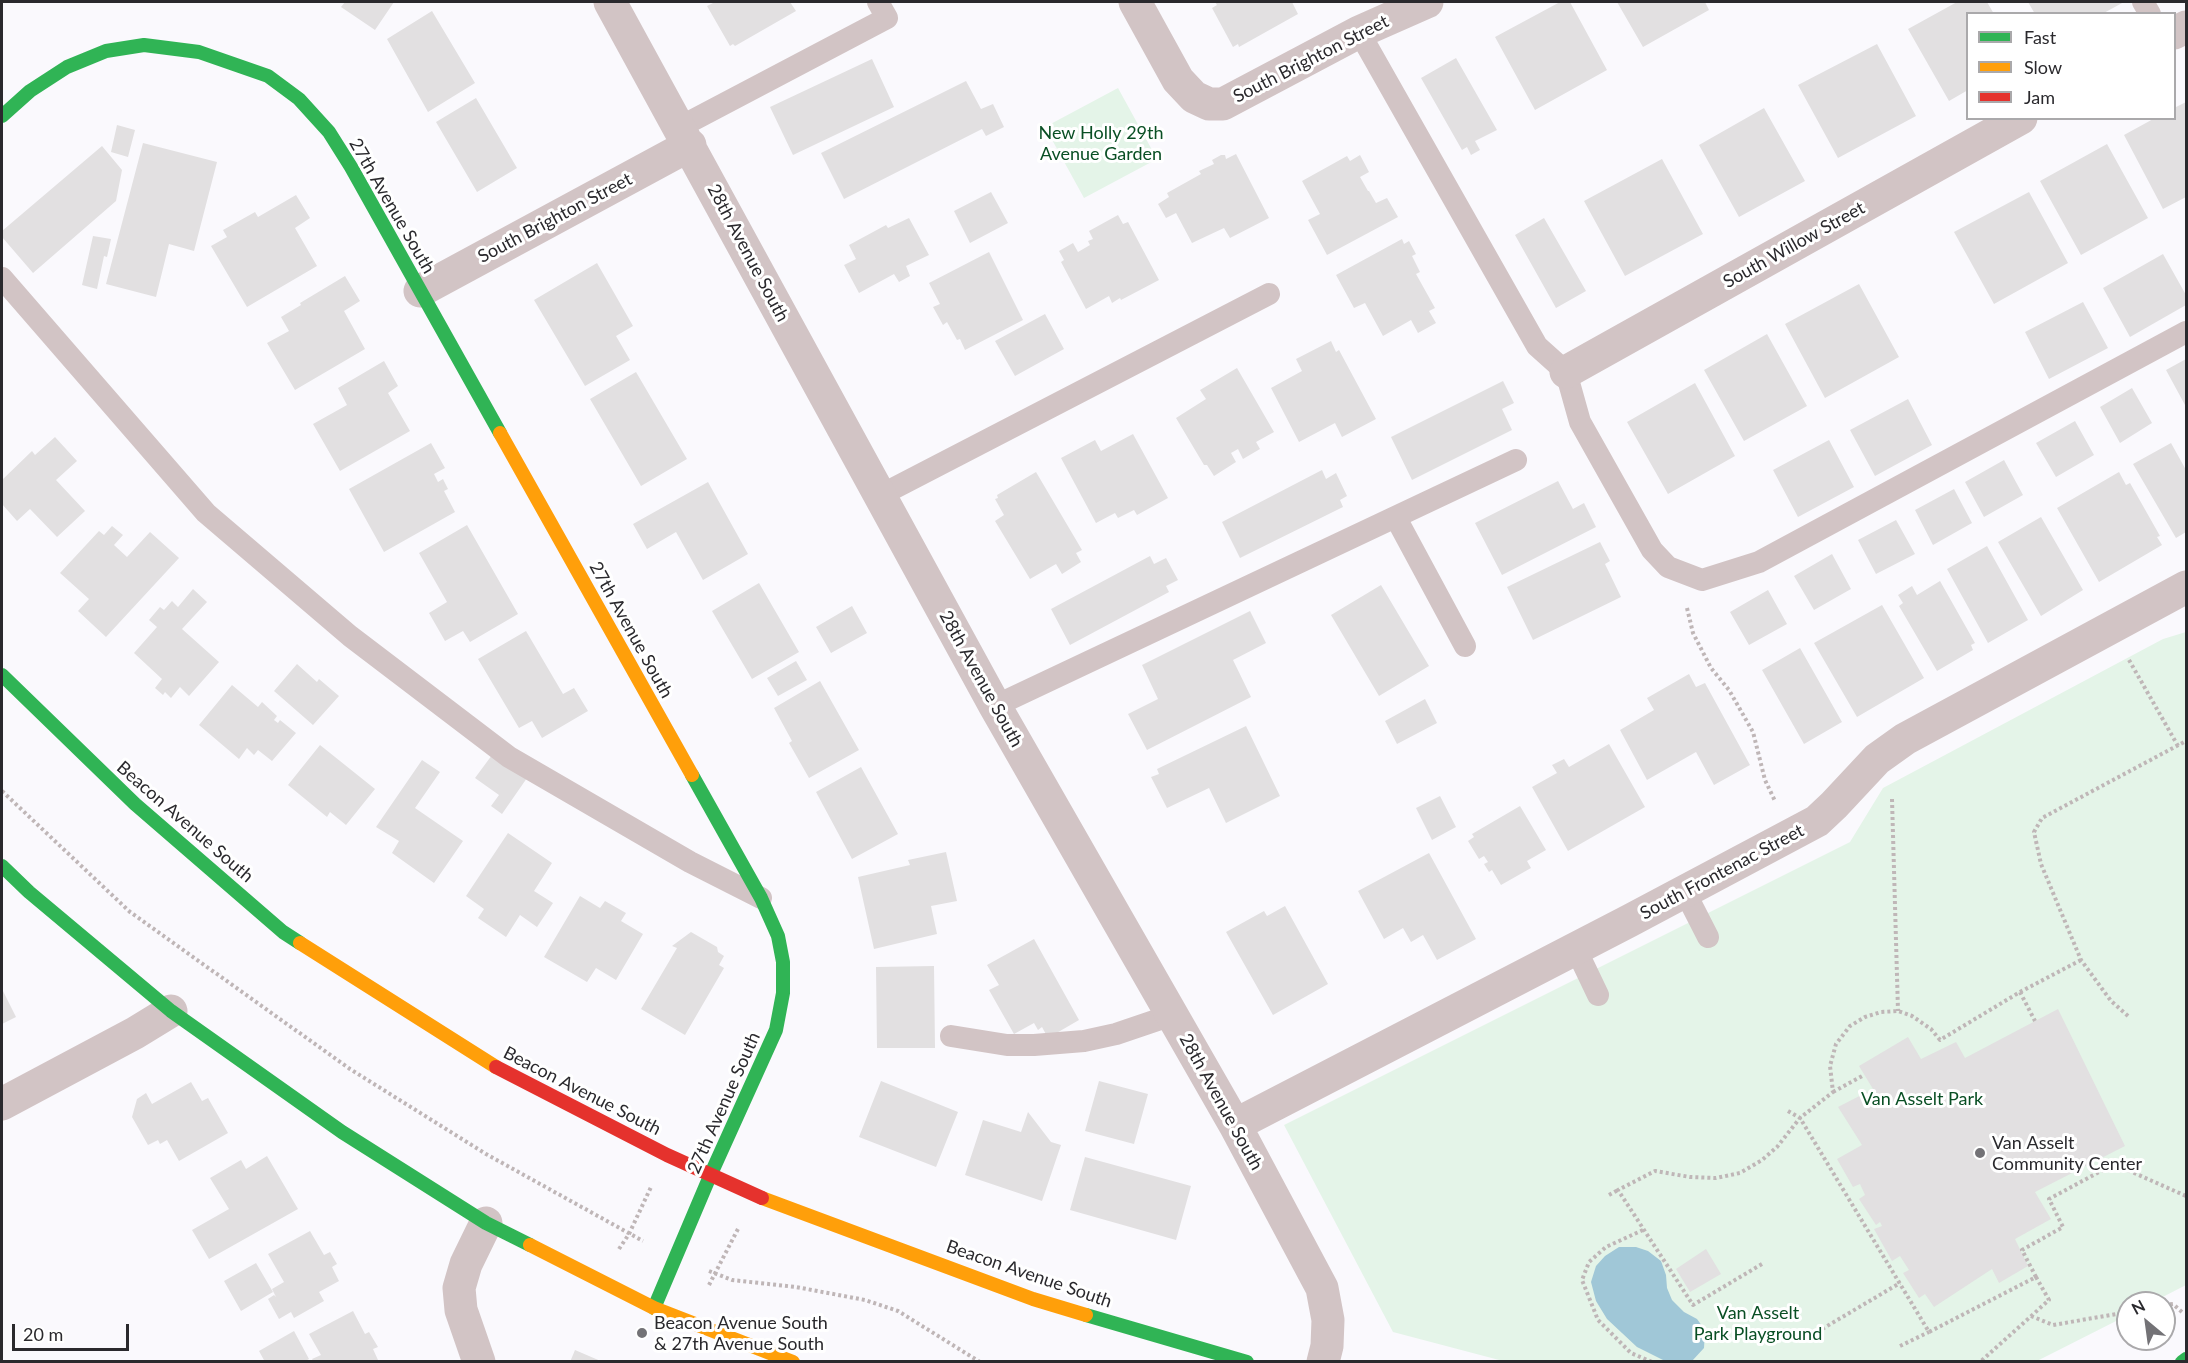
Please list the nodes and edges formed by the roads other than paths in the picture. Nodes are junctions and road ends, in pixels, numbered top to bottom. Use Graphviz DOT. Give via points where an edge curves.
graph roads {
  1 [pos="610,2"];
  2 [pos="878,2"];
  3 [pos="1135,2"];
  4 [pos="1418,4"];
  5 [pos="1359,32"];
  6 [pos="2,116"];
  7 [pos="2017,120"];
  8 [pos="685,136"];
  9 [pos="2,278"];
  10 [pos="420,291"];
  11 [pos="1269,294"];
  12 [pos="2187,332"];
  13 [pos="1566,372"];
  14 [pos="1516,460"];
  15 [pos="879,496"];
  16 [pos="1396,518"];
  17 [pos="2187,587"];
  18 [pos="1465,646"];
  19 [pos="2,675"];
  20 [pos="995,706"];
  21 [pos="2,866"];
  22 [pos="1685,892"];
  23 [pos="761,898"];
  24 [pos="1708,937"];
  25 [pos="1576,949"];
  26 [pos="1598,995"];
  27 [pos="171,1011"];
  28 [pos="1172,1015"];
  29 [pos="951,1036"];
  30 [pos="2,1104"];
  31 [pos="1235,1125"];
  32 [pos="710,1176"];
  33 [pos="486,1223"];
  34 [pos="654,1308"];
  35 [pos="2187,1359"];
  36 [pos="479,1362"];
  37 [pos="793,1362"];
  38 [pos="1247,1362"];
  39 [pos="1323,1362"];
  40 [pos="2182,1362"];
  1 -- 8 [label="street, 28th Avenue South"];
  2 -- 8 [label="lane" via="886,18"];
  3 -- 5 [label="street, South Brighton Street" via="1178,80 1194,97 1209,104 1223,104"];
  4 -- 5 [label="street, South Brighton Street"];
  5 -- 13 [label="lane" via="1537,346"];
  6 -- 10 [label="main road, 27th Avenue South" via="30,91 68,67 106,51 144,45 199,52 268,76 299,99 329,132"];
  7 -- 13 [label="street, South Willow Street"];
  8 -- 10 [label="street, South Brighton Street"];
  8 -- 15 [label="street, 28th Avenue South"];
  9 -- 23 [label="lane" via="206,513 350,636 510,757 690,862"];
  10 -- 23 [label="main road, 27th Avenue South"];
  11 -- 15 [label="lane"];
  12 -- 13 [label="lane" via="1759,562 1702,580 1668,567 1652,550 1580,422"];
  14 -- 16 [label="lane"];
  15 -- 20 [label="street, 28th Avenue South"];
  16 -- 18 [label="lane"];
  16 -- 20 [label="lane"];
  17 -- 22 [label="street, South Frontenac Street" via="1905,740 1877,759 1817,821"];
  19 -- 32 [label="main road, Beacon Avenue South" via="135,804 283,932 483,1060"];
  20 -- 28 [label="street, 28th Avenue South"];
  21 -- 27 [label="main road"];
  22 -- 24 [label="lane"];
  22 -- 25 [label="street, South Frontenac Street"];
  23 -- 32 [label="main road, 27th Avenue South" via="778,936 783,993 776,1030"];
  25 -- 26 [label="lane"];
  25 -- 31 [label="street, South Frontenac Street"];
  27 -- 30 [label="street"];
  27 -- 33 [label="main road" via="342,1132"];
  28 -- 29 [label="lane" via="1084,1041 1007,1045"];
  28 -- 31 [label="street, 28th Avenue South"];
  31 -- 39 [label="street, 28th Avenue South" via="1322,1288 1328,1320"];
  32 -- 34 [label="main road, 27th Avenue South"];
  32 -- 38 [label="main road, Beacon Avenue South" via="1033,1299"];
  33 -- 34 [label="main road"];
  33 -- 36 [label="street" via="459,1288 461,1310"];
  34 -- 37 [label="main road"];
  35 -- 40 [label="main road"];
}
